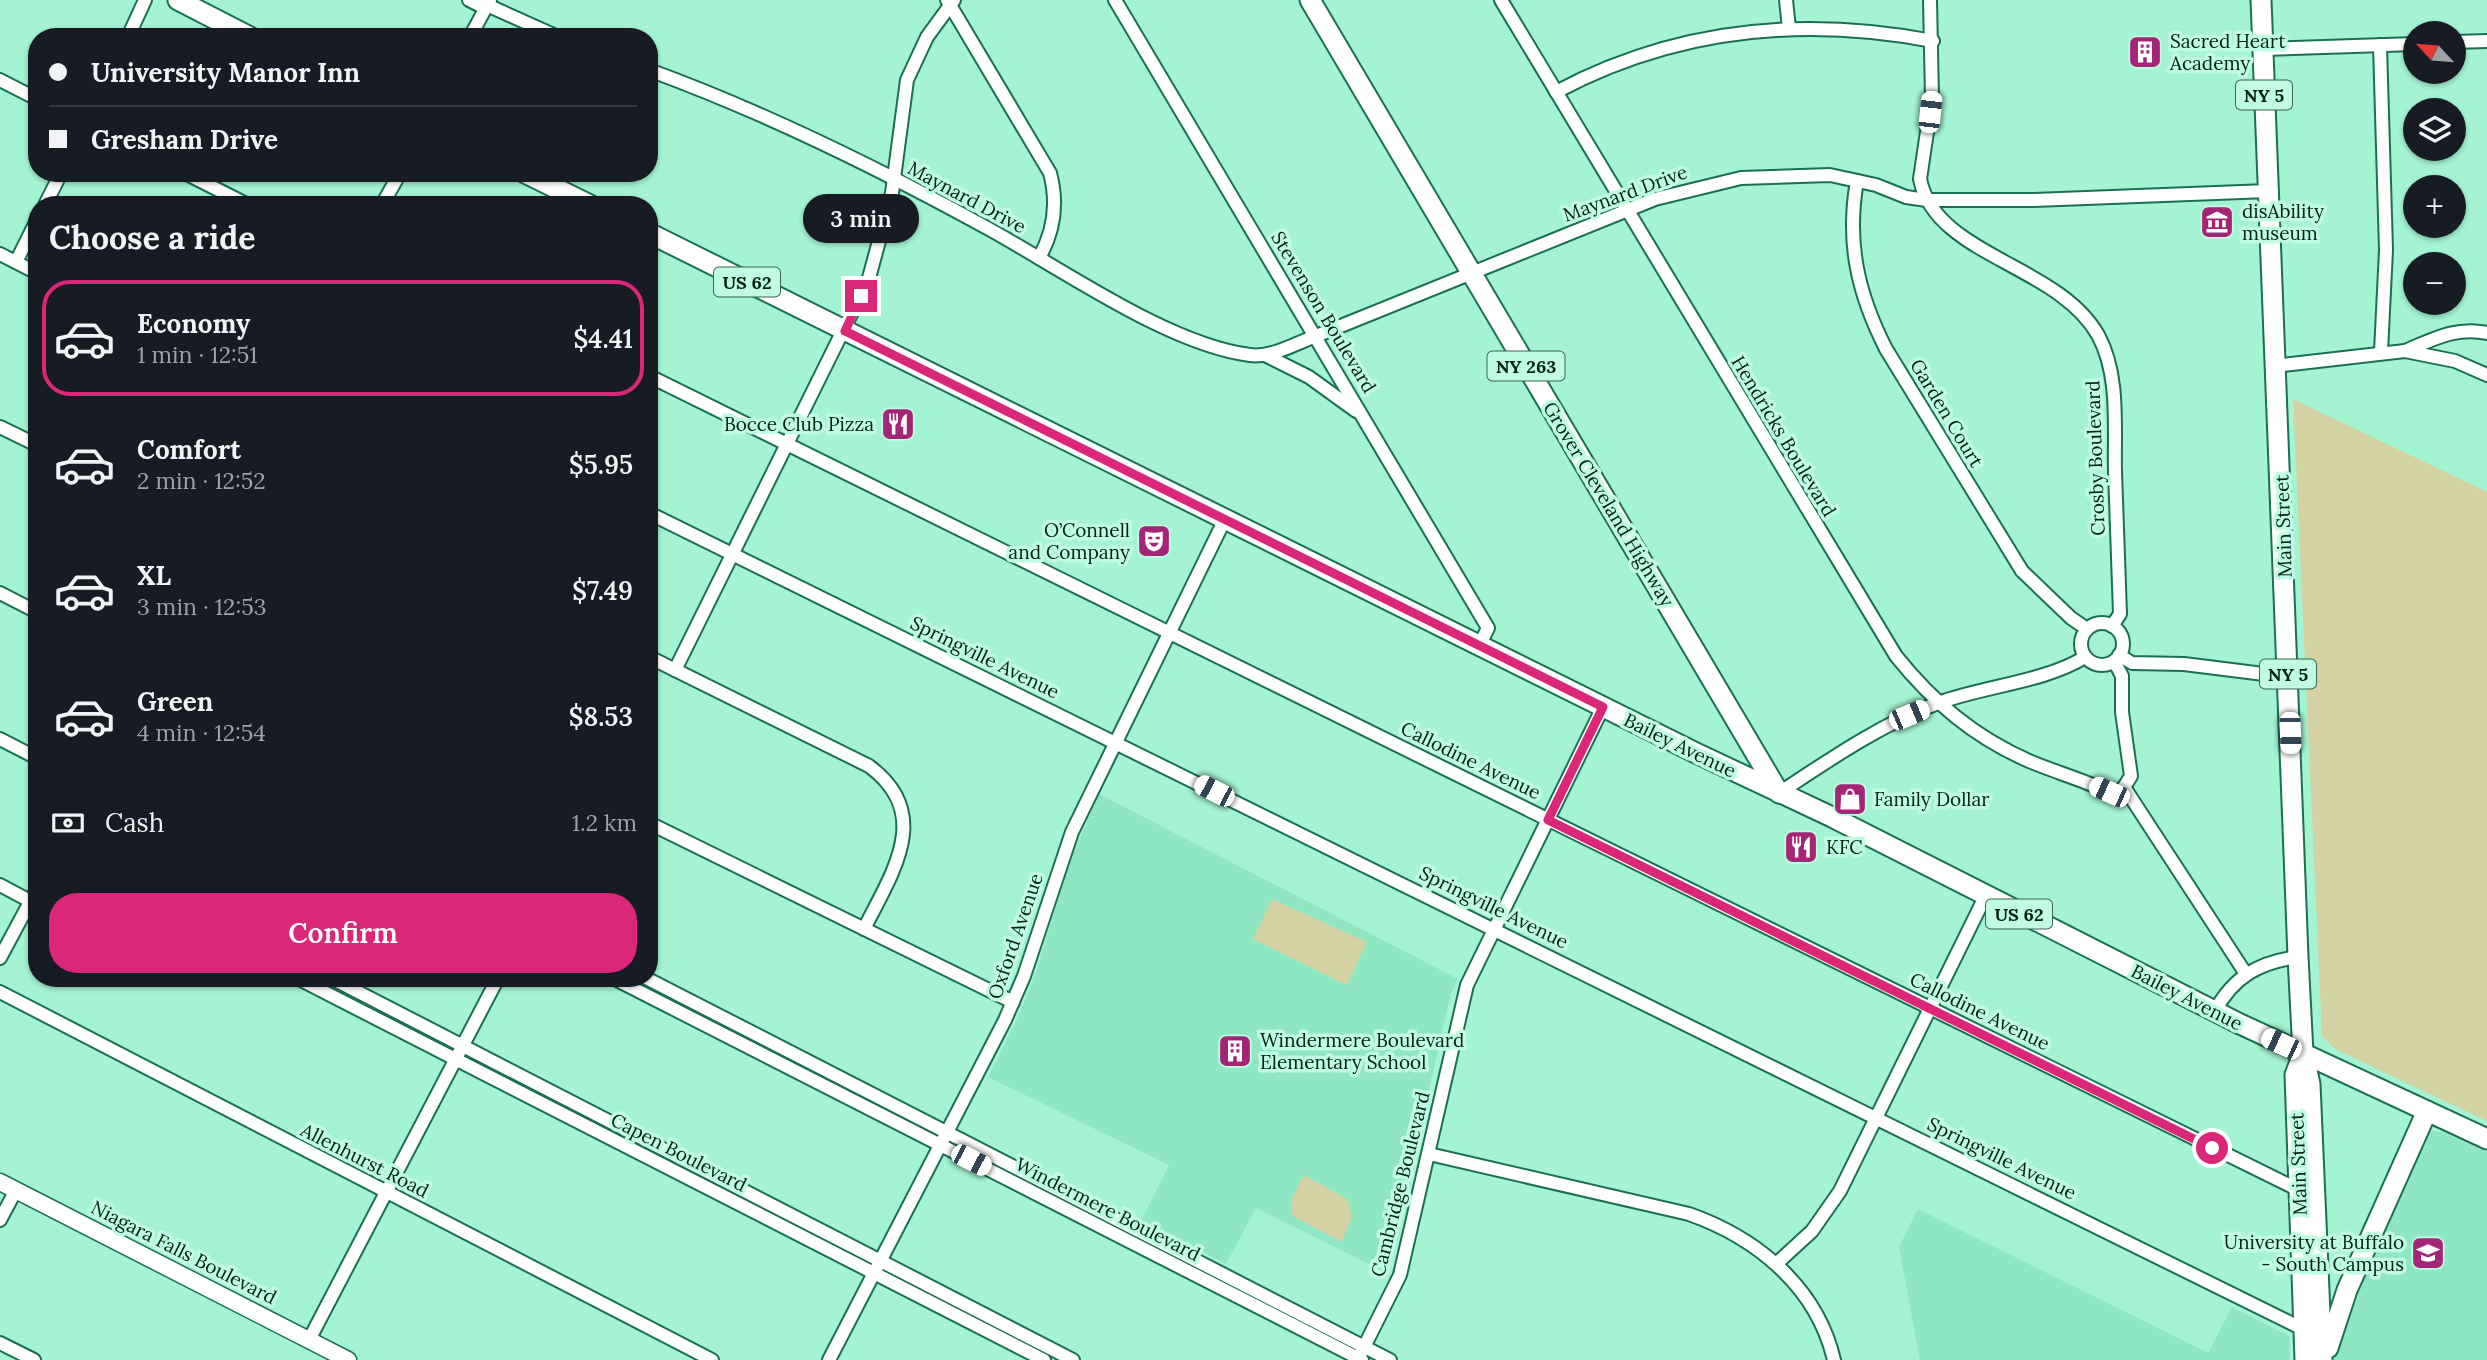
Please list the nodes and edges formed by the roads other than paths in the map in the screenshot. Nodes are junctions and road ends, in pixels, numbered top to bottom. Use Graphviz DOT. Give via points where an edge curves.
graph roads {
  1 [pos="145,0"];
  2 [pos="178,0"];
  3 [pos="469,0"];
  4 [pos="1115,0"];
  5 [pos="1310,0"];
  6 [pos="1501,0"];
  7 [pos="1786,0"];
  8 [pos="1930,0"];
  9 [pos="2261,0"];
  10 [pos="950,2"];
  11 [pos="487,4"];
  12 [pos="132,28"];
  13 [pos="232,28"];
  14 [pos="475,28"];
  15 [pos="539,28"];
  16 [pos="1789,28"];
  17 [pos="1933,41"];
  18 [pos="2487,41"];
  19 [pos="2466,42"];
  20 [pos="2403,44"];
  21 [pos="2380,45"];
  22 [pos="2263,48"];
  23 [pos="658,74"];
  24 [pos="0,80"];
  25 [pos="1556,92"];
  26 [pos="28,94"];
  27 [pos="894,179"];
  28 [pos="1857,181"];
  29 [pos="203,182"];
  30 [pos="543,182"];
  31 [pos="2268,191"];
  32 [pos="230,196"];
  33 [pos="572,196"];
  34 [pos="1927,200"];
  35 [pos="1627,210"];
  36 [pos="28,238"];
  37 [pos="658,238"];
  38 [pos="0,254"];
  39 [pos="1039,258"];
  40 [pos="16,262"];
  41 [pos="28,268"];
  42 [pos="1471,273"];
  43 [pos="845,331"];
  44 [pos="2487,333"];
  45 [pos="1316,336"];
  46 [pos="2405,351"];
  47 [pos="2381,352"];
  48 [pos="1265,355"];
  49 [pos="2274,366"];
  50 [pos="2487,375"];
  51 [pos="658,380"];
  52 [pos="1362,415"];
  53 [pos="0,427"];
  54 [pos="28,441"];
  55 [pos="787,444"];
  56 [pos="658,517"];
  57 [pos="1225,519"];
  58 [pos="733,554"];
  59 [pos="0,593"];
  60 [pos="28,607"];
  61 [pos="2112,626"];
  62 [pos="2087,629"];
  63 [pos="1168,632"];
  64 [pos="1479,646"];
  65 [pos="2085,657"];
  66 [pos="2116,658"];
  67 [pos="658,661"];
  68 [pos="676,670"];
  69 [pos="2288,677"];
  70 [pos="1937,703"];
  71 [pos="1603,707"];
  72 [pos="1744,731"];
  73 [pos="0,739"];
  74 [pos="1114,742"];
  75 [pos="28,753"];
  76 [pos="1724,767"];
  77 [pos="2124,788"];
  78 [pos="1779,793"];
  79 [pos="1548,820"];
  80 [pos="658,827"];
  81 [pos="0,885"];
  82 [pos="1985,897"];
  83 [pos="28,900"];
  84 [pos="28,905"];
  85 [pos="864,929"];
  86 [pos="1495,929"];
  87 [pos="2298,957"];
  88 [pos="0,958"];
  89 [pos="2246,974"];
  90 [pos="658,984"];
  91 [pos="315,987"];
  92 [pos="349,987"];
  93 [pos="493,987"];
  94 [pos="632,987"];
  95 [pos="0,992"];
  96 [pos="1013,1002"];
  97 [pos="1929,1008"];
  98 [pos="2215,1011"];
  99 [pos="463,1045"];
  100 [pos="2303,1053"];
  101 [pos="456,1059"];
  102 [pos="2427,1111"];
  103 [pos="1877,1118"];
  104 [pos="945,1139"];
  105 [pos="2487,1139"];
  106 [pos="1429,1154"];
  107 [pos="0,1182"];
  108 [pos="16,1190"];
  109 [pos="387,1193"];
  110 [pos="2306,1194"];
  111 [pos="0,1220"];
  112 [pos="1776,1264"];
  113 [pos="878,1268"];
  114 [pos="2312,1333"];
  115 [pos="309,1340"];
  116 [pos="0,1343"];
  117 [pos="1361,1356"];
  118 [pos="34,1360"];
  119 [pos="348,1360"];
  120 [pos="712,1360"];
  121 [pos="829,1360"];
  122 [pos="1044,1360"];
  123 [pos="1073,1360"];
  124 [pos="1390,1360"];
  125 [pos="1834,1360"];
  126 [pos="2305,1360"];
  127 [pos="2324,1360"];
  1 -- 12 [label="street"];
  2 -- 13 [label="main road"];
  3 -- 11 [label="street"];
  4 -- 45 [label="street, Stevenson Boulevard"];
  5 -- 42 [label="main road, Grover Cleveland Highway / NY 263"];
  6 -- 25 [label="street, Hendricks Boulevard"];
  7 -- 16 [label="street"];
  8 -- 17 [label="street"];
  9 -- 22 [label="main road, Main Street / NY 5"];
  10 -- 27 [label="street" via="907,80"];
  10 -- 39 [label="street" via="1050,173 1055,218"];
  11 -- 14 [label="street"];
  11 -- 15 [label="street"];
  16 -- 17 [label="street" via="1861,30"];
  16 -- 25 [label="street" via="1721,34 1666,47"];
  17 -- 34 [label="street" via="1932,98 1920,179"];
  18 -- 19 [label="street"];
  20 -- 21 [label="street"];
  21 -- 22 [label="street"];
  21 -- 47 [label="street" via="2386,250"];
  22 -- 31 [label="main road, Main Street / NY 5"];
  23 -- 27 [label="street, Maynard Drive" via="789,127"];
  24 -- 26 [label="street"];
  25 -- 35 [label="street, Hendricks Boulevard"];
  27 -- 39 [label="street, Maynard Drive"];
  27 -- 43 [label="street" via="878,250"];
  28 -- 34 [label="street, Maynard Drive"];
  28 -- 35 [label="street, Maynard Drive" via="1800,174 1741,178 1683,190"];
  28 -- 62 [label="street, Garden Court" via="1851,230 1869,316 2022,571"];
  29 -- 32 [label="street"];
  30 -- 33 [label="main road"];
  31 -- 34 [label="street, Maynard Drive"];
  31 -- 49 [label="main road, Main Street / NY 5"];
  34 -- 61 [label="street, Crosby Boulevard" via="1953,231 2069,299 2091,324 2105,350 2112,383 2120,614"];
  35 -- 42 [label="street, Maynard Drive"];
  35 -- 70 [label="street, Hendricks Boulevard" via="1878,630"];
  36 -- 40 [label="street"];
  37 -- 43 [label="main road, Bailey Avenue / US 62"];
  38 -- 40 [label="street"];
  39 -- 48 [label="street, Maynard Drive" via="1168,328 1228,350"];
  40 -- 41 [label="street"];
  42 -- 45 [label="street, Maynard Drive"];
  42 -- 72 [label="main road, Grover Cleveland Highway / NY 263"];
  43 -- 55 [label="street"];
  43 -- 57 [label="main road, Bailey Avenue / US 62"];
  44 -- 46 [label="street" via="2438,336"];
  45 -- 48 [label="street, Maynard Drive"];
  45 -- 52 [label="street, Stevenson Boulevard"];
  46 -- 47 [label="street"];
  46 -- 50 [label="street" via="2455,361"];
  47 -- 49 [label="street"];
  48 -- 52 [label="street, Maynard Drive" via="1309,377"];
  49 -- 69 [label="main road, Main Street / NY 5"];
  51 -- 55 [label="street, Callodine Avenue"];
  52 -- 64 [label="street, Stevenson Boulevard" via="1488,628"];
  53 -- 54 [label="street"];
  55 -- 58 [label="street"];
  55 -- 63 [label="street, Callodine Avenue"];
  56 -- 58 [label="street, Springville Avenue"];
  57 -- 63 [label="street, Oxford Avenue"];
  57 -- 64 [label="main road, Bailey Avenue / US 62"];
  58 -- 68 [label="street"];
  58 -- 74 [label="street, Springville Avenue"];
  59 -- 60 [label="street"];
  61 -- 62 [label="street" via="2096,624"];
  61 -- 66 [label="street, Crosby Boulevard" via="2121,636"];
  62 -- 65 [label="street" via="2081,646"];
  63 -- 74 [label="street, Oxford Avenue"];
  63 -- 79 [label="street, Callodine Avenue"];
  64 -- 71 [label="main road, Bailey Avenue / US 62"];
  65 -- 66 [label="street" via="2102,665"];
  65 -- 70 [label="street" via="2063,671"];
  66 -- 69 [label="street"];
  66 -- 77 [label="street, Crosby Boulevard" via="2122,676 2131,776"];
  67 -- 68 [label="street"];
  68 -- 85 [label="street" via="869,766 888,782 904,817 904,841"];
  69 -- 87 [label="main road, Main Street / NY 5"];
  70 -- 77 [label="street, Hendricks Boulevard" via="1982,736 2031,762 2109,792"];
  70 -- 78 [label="street" via="1881,729"];
  71 -- 76 [label="main road, Bailey Avenue / US 62"];
  71 -- 79 [label="street, Cambridge Boulevard"];
  72 -- 76 [label="main road" via="1745,756"];
  72 -- 78 [label="main road, Grover Cleveland Highway / NY 263"];
  73 -- 75 [label="street"];
  74 -- 86 [label="street, Springville Avenue"];
  74 -- 96 [label="street, Oxford Avenue" via="1064,852"];
  76 -- 78 [label="main road, Bailey Avenue / US 62"];
  77 -- 89 [label="street"];
  78 -- 82 [label="main road, Bailey Avenue / US 62"];
  79 -- 86 [label="street, Cambridge Boulevard"];
  79 -- 97 [label="street, Callodine Avenue"];
  80 -- 85 [label="street"];
  81 -- 83 [label="street"];
  82 -- 97 [label="street"];
  82 -- 98 [label="main road, Bailey Avenue / US 62"];
  84 -- 88 [label="street"];
  85 -- 96 [label="street"];
  86 -- 103 [label="street, Springville Avenue"];
  86 -- 106 [label="street, Cambridge Boulevard" via="1467,985"];
  87 -- 89 [label="street" via="2267,961"];
  87 -- 100 [label="main road, Main Street / NY 5"];
  89 -- 98 [label="street" via="2233,984"];
  90 -- 104 [label="street, Windermere Boulevard"];
  91 -- 101 [label="street, Capen Boulevard"];
  92 -- 99 [label="street, Capen Boulevard"];
  93 -- 99 [label="street"];
  94 -- 104 [label="street, Windermere Boulevard"];
  95 -- 109 [label="street, Allenhurst Road"];
  96 -- 104 [label="street, Oxford Avenue"];
  97 -- 103 [label="street"];
  97 -- 110 [label="street, Callodine Avenue"];
  98 -- 100 [label="main road, Bailey Avenue / US 62"];
  99 -- 101 [label="street"];
  99 -- 113 [label="street, Capen Boulevard"];
  100 -- 102 [label="main road, Bailey Avenue / US 62"];
  100 -- 110 [label="main road, Main Street / NY 5" via="2295,1075"];
  101 -- 109 [label="street"];
  101 -- 113 [label="street, Capen Boulevard"];
  102 -- 105 [label="main road, Bailey Avenue / US 62"];
  102 -- 127 [label="main road" via="2347,1290"];
  103 -- 112 [label="street" via="1827,1212"];
  103 -- 114 [label="street, Springville Avenue"];
  104 -- 113 [label="street, Oxford Avenue"];
  104 -- 117 [label="street, Windermere Boulevard"];
  106 -- 112 [label="street" via="1689,1214 1735,1234"];
  106 -- 117 [label="street, Cambridge Boulevard" via="1398,1281"];
  107 -- 108 [label="main road, Niagara Falls Boulevard"];
  108 -- 111 [label="street"];
  108 -- 115 [label="main road, Niagara Falls Boulevard"];
  109 -- 115 [label="street"];
  109 -- 120 [label="street, Allenhurst Road"];
  110 -- 114 [label="main road, Main Street / NY 5"];
  112 -- 125 [label="street" via="1812,1308"];
  113 -- 121 [label="street, Oxford Avenue"];
  113 -- 122 [label="street, Capen Boulevard"];
  113 -- 123 [label="street, Capen Boulevard"];
  114 -- 126 [label="main road, Main Street / NY 5"];
  114 -- 127 [label="main road, Main Street / NY 5"];
  115 -- 119 [label="main road, Niagara Falls Boulevard"];
  116 -- 118 [label="street"];
  117 -- 124 [label="street, Windermere Boulevard"];
}
